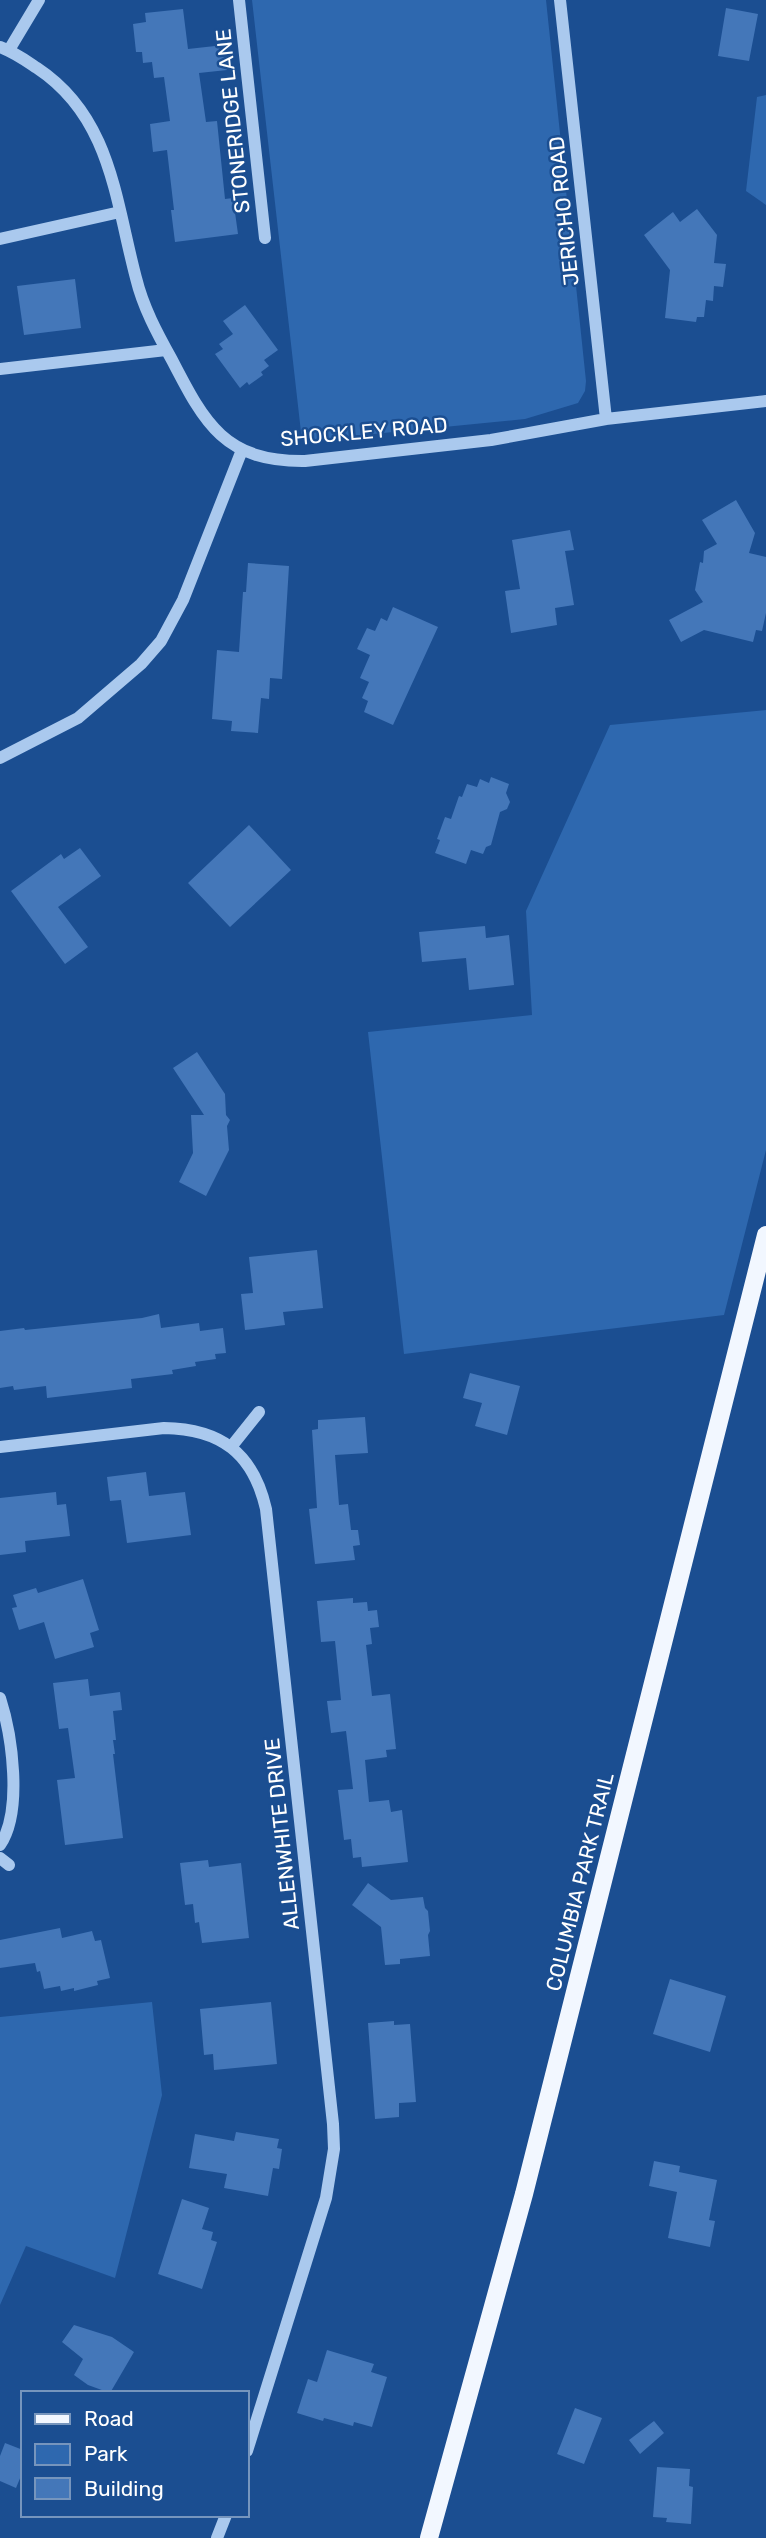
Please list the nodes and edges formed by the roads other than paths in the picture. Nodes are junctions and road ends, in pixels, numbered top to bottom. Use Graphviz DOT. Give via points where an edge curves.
graph roads {
  1 [pos="39,0"];
  2 [pos="239,0"];
  3 [pos="560,0"];
  4 [pos="5,49"];
  5 [pos="120,212"];
  6 [pos="265,238"];
  7 [pos="0,239"];
  8 [pos="166,350"];
  9 [pos="0,369"];
  10 [pos="766,401"];
  11 [pos="606,419"];
  12 [pos="242,450"];
  13 [pos="0,758"];
  14 [pos="766,1235"];
  15 [pos="258,1412"];
  16 [pos="0,1447"];
  17 [pos="232,1447"];
  18 [pos="0,1698"];
  19 [pos="0,1845"];
  20 [pos="248,2448"];
  21 [pos="225,2517"];
  22 [pos="217,2538"];
  23 [pos="429,2538"];
  1 -- 4 [label="street"];
  2 -- 6 [label="street, STONERIDGE LANE"];
  3 -- 11 [label="street, JERICHO ROAD"];
  4 -- 5 [label="street, SHOCKLEY ROAD" via="47,74 83,111 104,152"];
  5 -- 7 [label="street"];
  5 -- 8 [label="street, SHOCKLEY ROAD" via="145,307"];
  8 -- 9 [label="street"];
  8 -- 12 [label="street, SHOCKLEY ROAD" via="211,428"];
  10 -- 11 [label="street, SHOCKLEY ROAD"];
  11 -- 12 [label="street, SHOCKLEY ROAD" via="502,438 305,461 281,461"];
  12 -- 13 [label="street" via="183,600 162,641 78,718"];
  14 -- 23 [label="main road, COLUMBIA PARK TRAIL" via="524,2194"];
  15 -- 17 [label="street"];
  16 -- 17 [label="street, ALLENWHITE DRIVE" via="164,1429 195,1431"];
  17 -- 20 [label="street, ALLENWHITE DRIVE" via="255,1475 266,1509 334,2149 327,2198"];
  18 -- 19 [label="street" via="14,1802"];
  21 -- 22 [label="street"];
}
